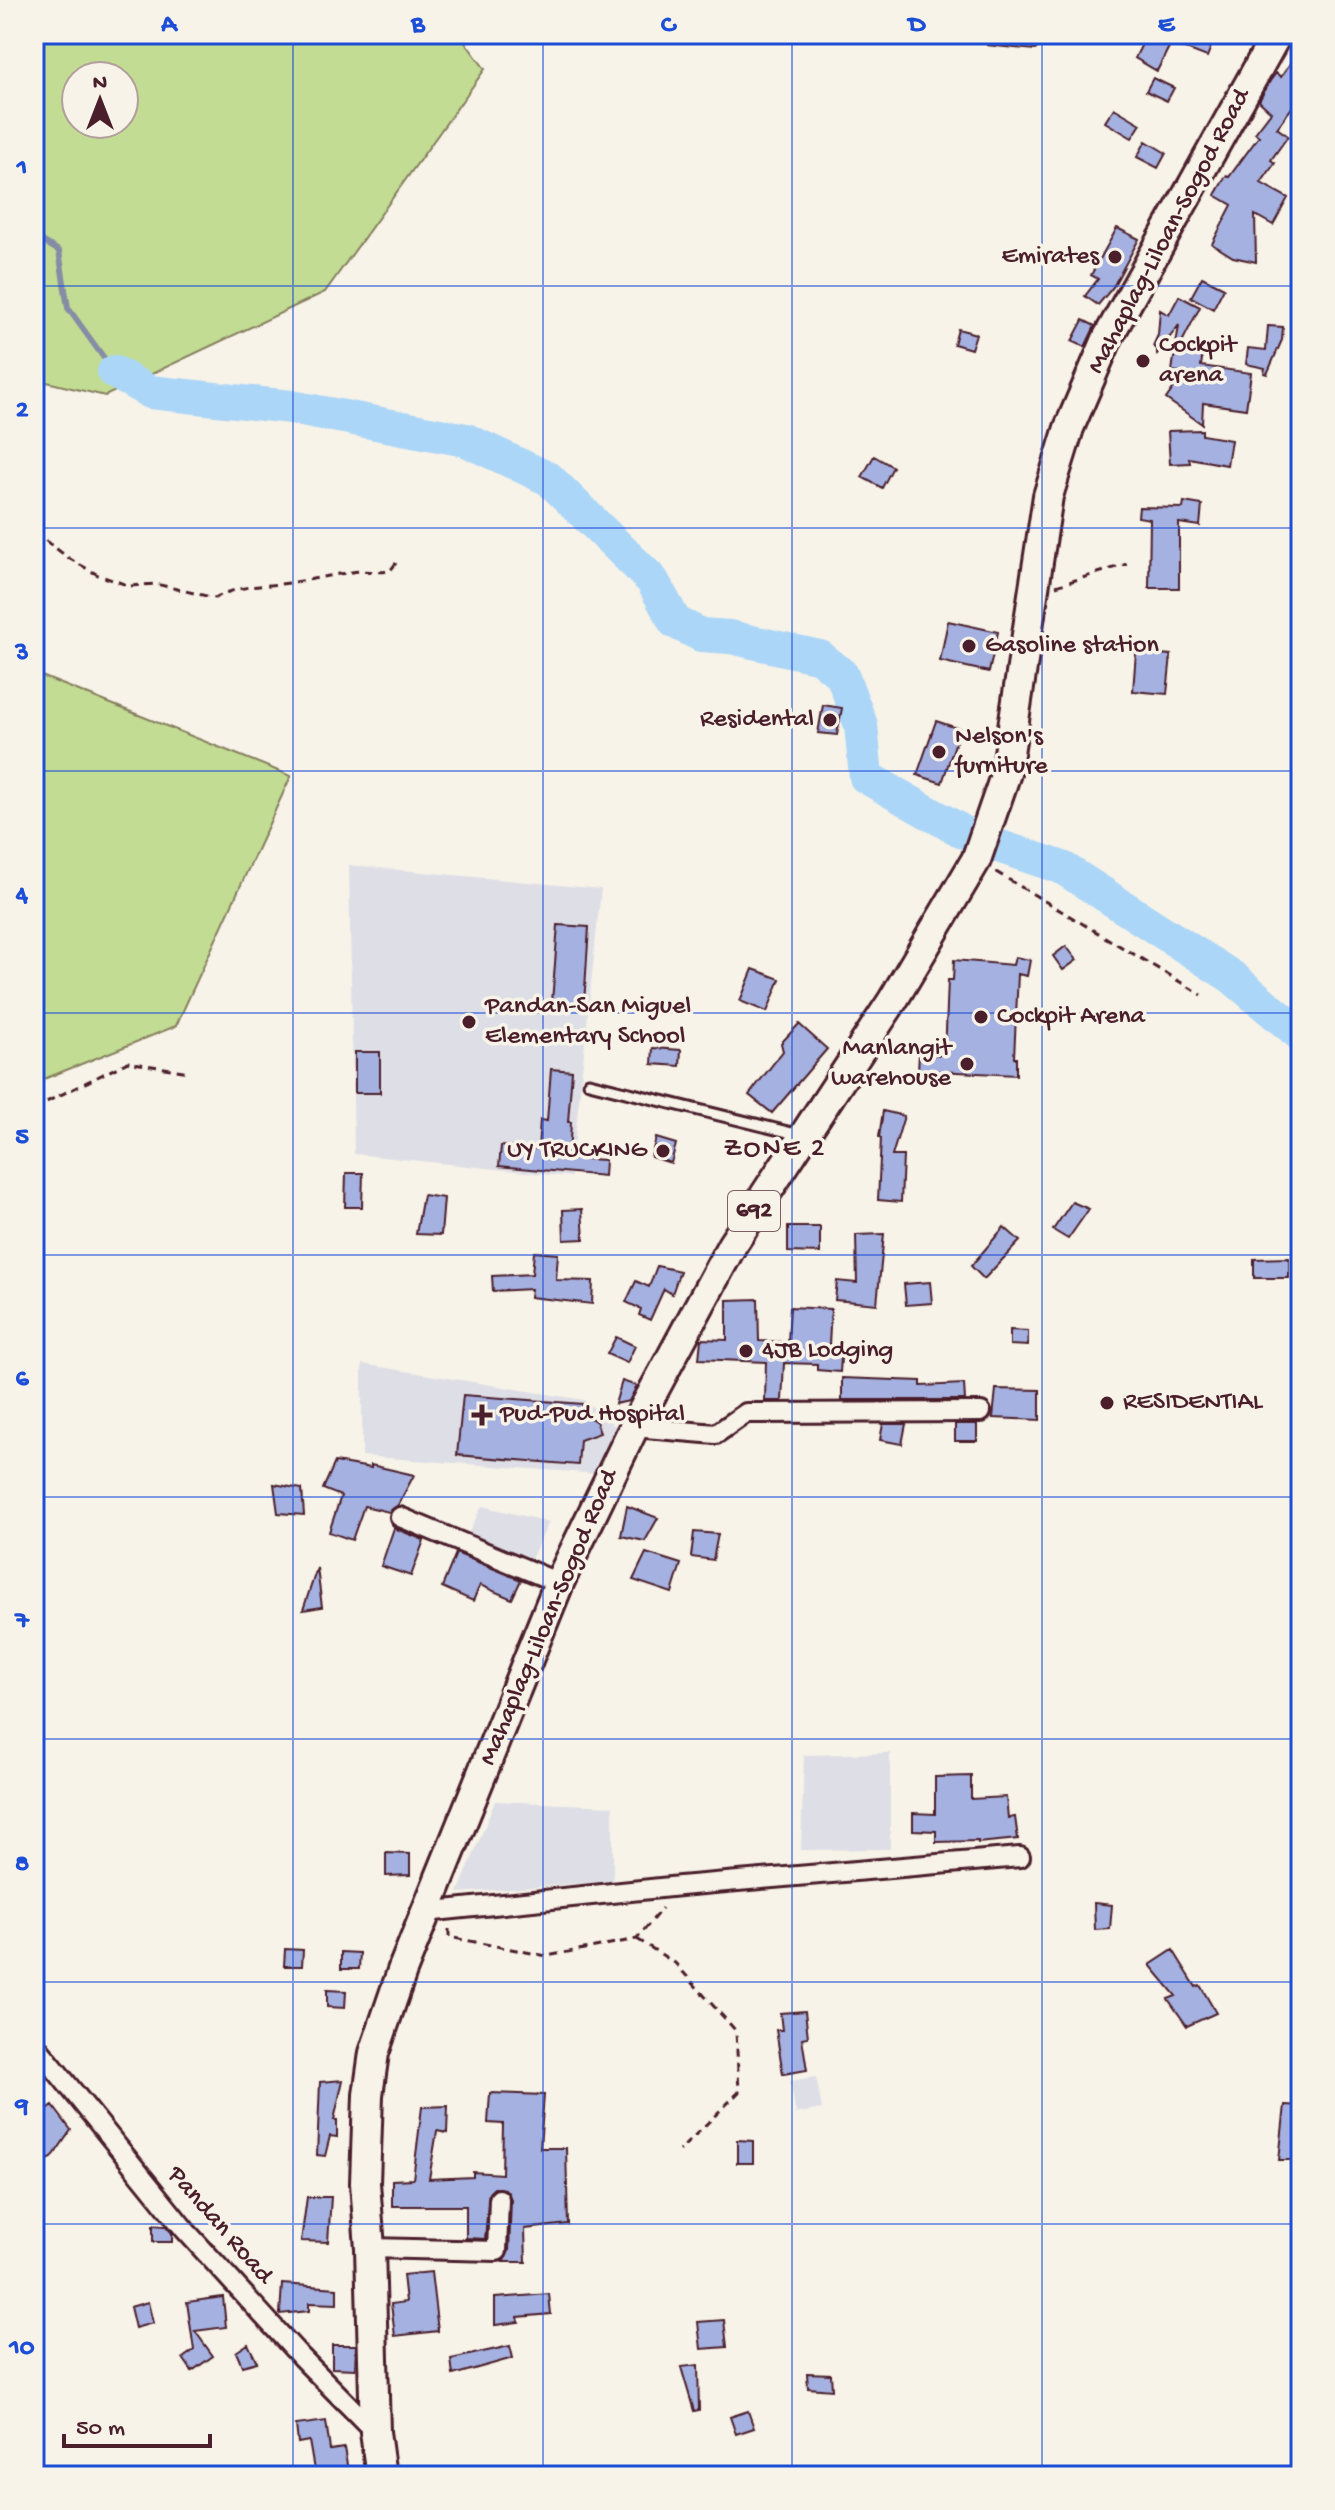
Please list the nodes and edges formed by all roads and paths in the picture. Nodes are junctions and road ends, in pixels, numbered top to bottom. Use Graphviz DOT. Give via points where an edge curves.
graph roads {
  1 [pos="1277,34"];
  2 [pos="34,532"];
  3 [pos="399,559"];
  4 [pos="1127,564"];
  5 [pos="1034,593"];
  6 [pos="976,860"];
  7 [pos="1202,995"];
  8 [pos="189,1072"];
  9 [pos="589,1083"];
  10 [pos="34,1108"];
  11 [pos="803,1136"];
  12 [pos="981,1412"];
  13 [pos="634,1427"];
  14 [pos="400,1517"];
  15 [pos="559,1583"];
  16 [pos="1020,1857"];
  17 [pos="680,1886"];
  18 [pos="437,1910"];
  19 [pos="637,1939"];
  20 [pos="34,2043"];
  21 [pos="679,2151"];
  22 [pos="499,2199"];
  23 [pos="370,2248"];
  24 [pos="375,2432"];
  25 [pos="381,2476"];
  1 -- 5 [label="main road, Mahaplag-Liloan-Sogod Road / 692" via="1108,337 1069,428 1048,496"];
  2 -- 3 [label="path" via="98,575 130,586 156,584 215,598 255,584 390,571"];
  4 -- 5 [label="path"];
  5 -- 6 [label="main road, Mahaplag-Liloan-Sogod Road / 692" via="1006,773"];
  6 -- 7 [label="path"];
  6 -- 11 [label="main road, Mahaplag-Liloan-Sogod Road / 692" via="893,1000"];
  8 -- 10 [label="path" via="128,1062"];
  9 -- 11 [label="lane"];
  11 -- 13 [label="main road, Mahaplag-Liloan-Sogod Road / 692" via="732,1245"];
  12 -- 13 [label="street" via="746,1413 716,1434"];
  13 -- 15 [label="main road, Mahaplag-Liloan-Sogod Road / 692"];
  14 -- 15 [label="street"];
  15 -- 18 [label="main road, Mahaplag-Liloan-Sogod Road / 692"];
  16 -- 17 [label="street"];
  17 -- 18 [label="street"];
  17 -- 19 [label="path"];
  18 -- 19 [label="path" via="449,1937 547,1956"];
  18 -- 23 [label="main road, Mahaplag-Liloan-Sogod Road / 692" via="374,2053 365,2183"];
  19 -- 21 [label="path" via="675,1963 736,2031 739,2092"];
  20 -- 24 [label="street, Pandan Road" via="185,2230"];
  22 -- 23 [label="street" via="497,2251"];
  23 -- 24 [label="main road, Mahaplag-Liloan-Sogod Road / 692"];
  24 -- 25 [label="main road, 692"];
}
